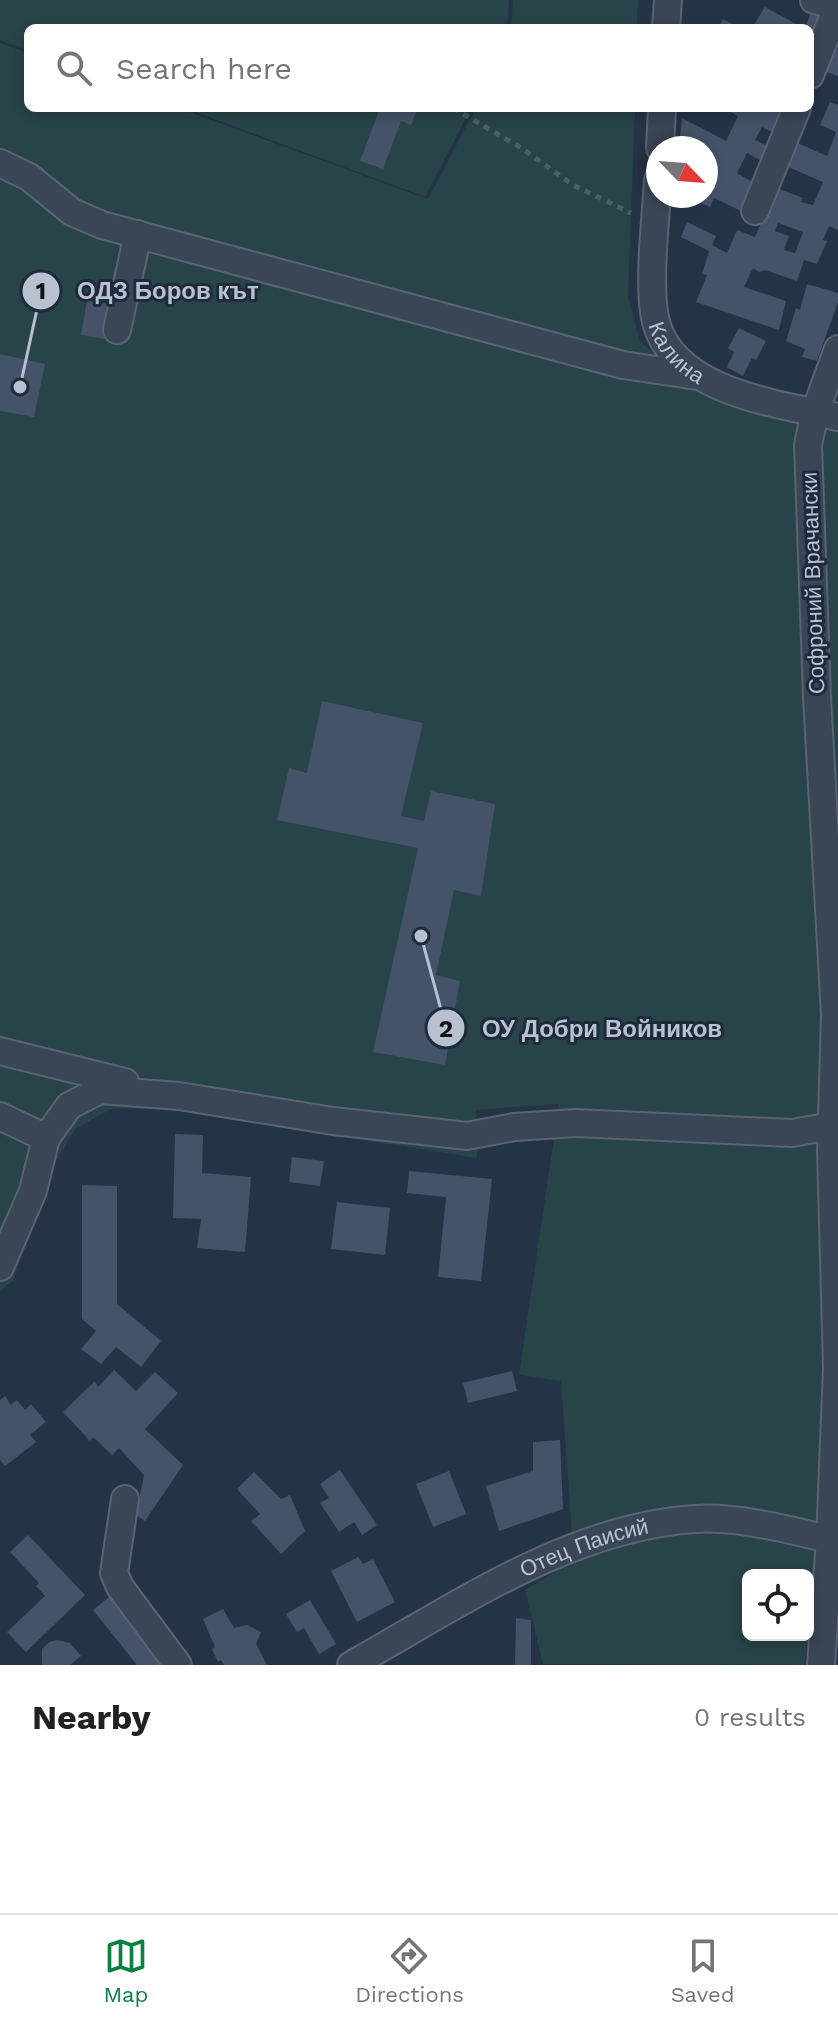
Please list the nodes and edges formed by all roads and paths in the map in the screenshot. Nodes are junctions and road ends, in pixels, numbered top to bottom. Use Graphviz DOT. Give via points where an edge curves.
graph roads {
  1 [pos="668,0"];
  2 [pos="814,0"];
  3 [pos="838,6"];
  4 [pos="666,24"];
  5 [pos="814,65"];
  6 [pos="460,112"];
  7 [pos="662,112"];
  8 [pos="795,112"];
  9 [pos="661,136"];
  10 [pos="0,163"];
  11 [pos="657,208"];
  12 [pos="755,211"];
  13 [pos="656,223"];
  14 [pos="138,234"];
  15 [pos="117,330"];
  16 [pos="838,349"];
  17 [pos="697,376"];
  18 [pos="826,414"];
  19 [pos="5,1056"];
  20 [pos="179,1096"];
  21 [pos="0,1116"];
  22 [pos="832,1126"];
  23 [pos="46,1138"];
  24 [pos="0,1267"];
  25 [pos="125,1499"];
  26 [pos="834,1541"];
  27 [pos="178,1665"];
  28 [pos="351,1665"];
  29 [pos="821,1665"];
  1 -- 4 [label="street"];
  2 -- 3 [label="street"];
  3 -- 5 [label="street"];
  6 -- 13 [label="path" via="573,185"];
  7 -- 9 [label="street"];
  8 -- 12 [label="street"];
  10 -- 14 [label="street" via="29,177 72,212"];
  11 -- 13 [label="street, Калина"];
  13 -- 17 [label="street, Калина" via="656,322 670,352"];
  14 -- 15 [label="street"];
  14 -- 17 [label="street" via="623,365"];
  16 -- 18 [label="street, Софроний Врачански"];
  17 -- 18 [label="street, Калина" via="738,393"];
  18 -- 22 [label="street, Софроний Врачански" via="808,445 835,1015"];
  19 -- 20 [label="street"];
  20 -- 22 [label="street" via="467,1136 576,1123 792,1133"];
  20 -- 23 [label="street" via="100,1090 69,1106"];
  21 -- 23 [label="street"];
  22 -- 26 [label="street, Софроний Врачански"];
  23 -- 24 [label="street" via="33,1191"];
  25 -- 27 [label="street" via="114,1573"];
  26 -- 28 [label="street, Отец Паисий" via="696,1518 633,1528 510,1576"];
  26 -- 29 [label="street, Софроний Врачански"];
}
